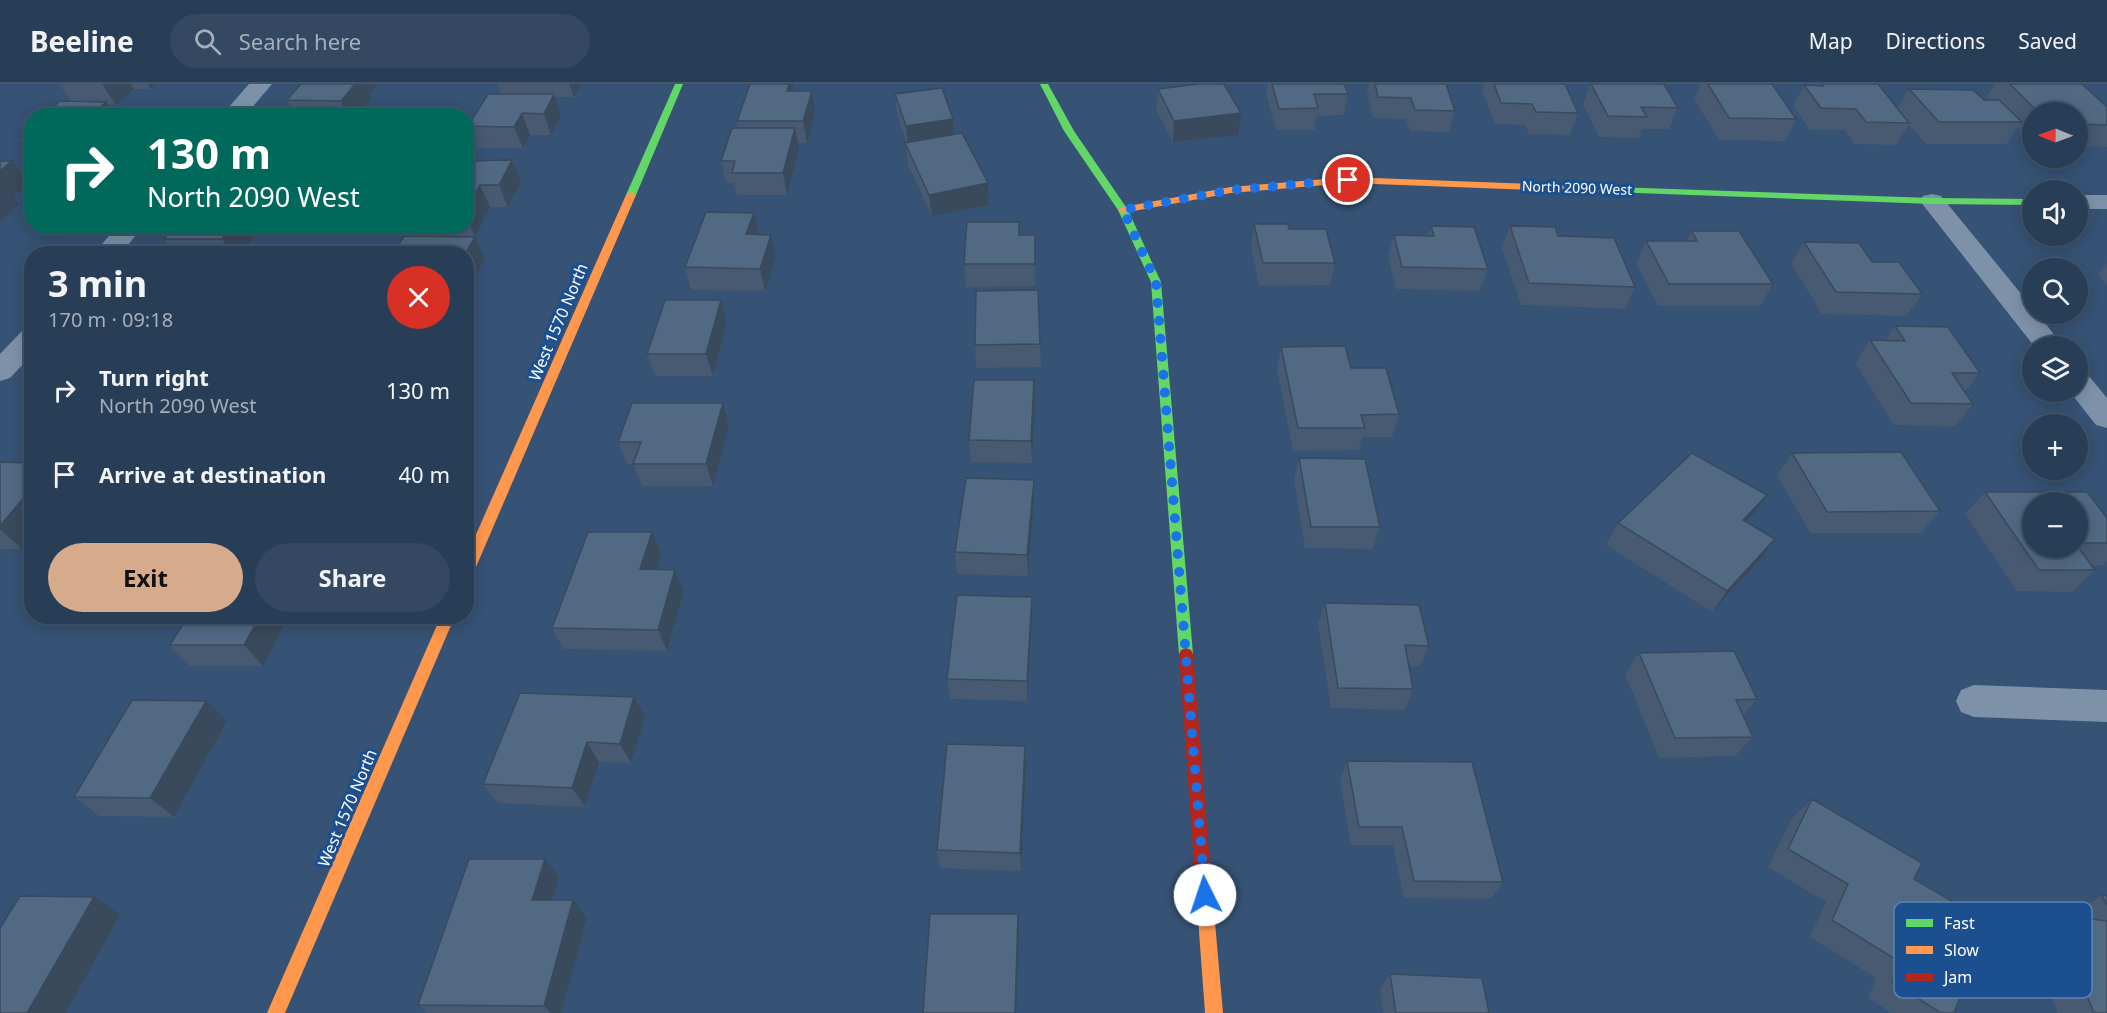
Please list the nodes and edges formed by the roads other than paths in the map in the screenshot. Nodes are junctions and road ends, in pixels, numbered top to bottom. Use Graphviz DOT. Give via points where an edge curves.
graph roads {
  1 [pos="261,84"];
  2 [pos="679,84"];
  3 [pos="1044,84"];
  4 [pos="239,108"];
  5 [pos="1932,201"];
  6 [pos="2022,202"];
  7 [pos="2088,202"];
  8 [pos="2107,202"];
  9 [pos="1123,210"];
  10 [pos="124,234"];
  11 [pos="114,246"];
  12 [pos="2041,336"];
  13 [pos="24,346"];
  14 [pos="0,371"];
  15 [pos="2088,394"];
  16 [pos="2107,418"];
  17 [pos="474,556"];
  18 [pos="445,624"];
  19 [pos="1974,701"];
  20 [pos="2107,706"];
  21 [pos="276,1013"];
  22 [pos="1214,1013"];
  1 -- 4 [label="street"];
  2 -- 17 [label="street, West 1570 North"];
  3 -- 9 [label="street" via="1069,131"];
  5 -- 6 [label="street, North 2090 West"];
  5 -- 9 [label="street, North 2090 West" via="1348,180 1231,190"];
  5 -- 12 [label="street"];
  7 -- 8 [label="street"];
  9 -- 22 [label="street" via="1156,282"];
  10 -- 11 [label="street"];
  13 -- 14 [label="street"];
  15 -- 16 [label="street"];
  18 -- 21 [label="street, West 1570 North"];
  19 -- 20 [label="street"];
}
